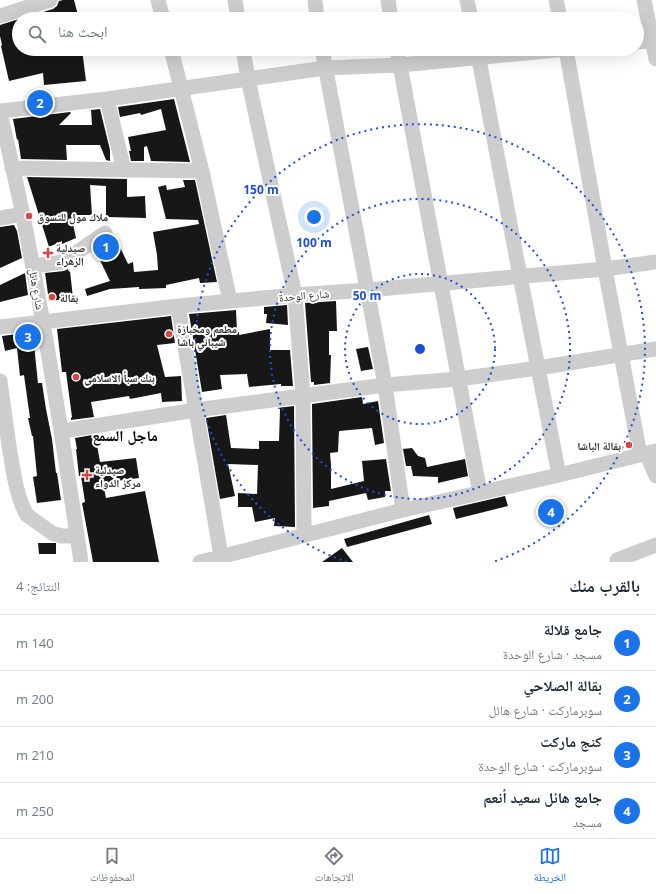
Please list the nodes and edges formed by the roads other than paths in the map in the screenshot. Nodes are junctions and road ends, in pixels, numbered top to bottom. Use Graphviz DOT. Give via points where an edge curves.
graph roads {
  1 [pos="50,0"];
  2 [pos="158,0"];
  3 [pos="235,0"];
  4 [pos="314,0"];
  5 [pos="388,0"];
  6 [pos="467,0"];
  7 [pos="556,0"];
  8 [pos="644,0"];
  9 [pos="12,12"];
  10 [pos="12,12"];
  11 [pos="161,12"];
  12 [pos="237,12"];
  13 [pos="316,12"];
  14 [pos="391,12"];
  15 [pos="470,12"];
  16 [pos="559,12"];
  17 [pos="0,16"];
  18 [pos="654,41"];
  19 [pos="644,42"];
  20 [pos="172,56"];
  21 [pos="244,56"];
  22 [pos="323,56"];
  23 [pos="398,56"];
  24 [pos="464,56"];
  25 [pos="478,56"];
  26 [pos="568,56"];
  27 [pos="656,59"];
  28 [pos="400,65"];
  29 [pos="325,68"];
  30 [pos="248,79"];
  31 [pos="180,89"];
  32 [pos="107,99"];
  33 [pos="0,112"];
  34 [pos="12,168"];
  35 [pos="124,170"];
  36 [pos="202,172"];
  37 [pos="23,214"];
  38 [pos="0,218"];
  39 [pos="105,233"];
  40 [pos="656,262"];
  41 [pos="33,266"];
  42 [pos="605,269"];
  43 [pos="520,276"];
  44 [pos="440,283"];
  45 [pos="367,290"];
  46 [pos="295,295"];
  47 [pos="230,301"];
  48 [pos="178,306"];
  49 [pos="43,322"];
  50 [pos="0,327"];
  51 [pos="656,349"];
  52 [pos="621,355"];
  53 [pos="538,368"];
  54 [pos="458,379"];
  55 [pos="0,381"];
  56 [pos="385,385"];
  57 [pos="303,396"];
  58 [pos="196,410"];
  59 [pos="62,431"];
  60 [pos="647,453"];
  61 [pos="559,475"];
  62 [pos="656,476"];
  63 [pos="480,493"];
  64 [pos="403,510"];
  65 [pos="304,535"];
  66 [pos="77,536"];
  67 [pos="656,545"];
  68 [pos="221,556"];
  69 [pos="617,560"];
  70 [pos="81,562"];
  71 [pos="200,562"];
  1 -- 9 [label="street"];
  2 -- 11 [label="street"];
  3 -- 12 [label="street"];
  4 -- 13 [label="street"];
  5 -- 14 [label="street"];
  6 -- 15 [label="street"];
  7 -- 16 [label="street"];
  8 -- 18 [label="street"];
  10 -- 17 [label="street"];
  18 -- 19 [label="street"];
  18 -- 27 [label="street"];
  20 -- 31 [label="street"];
  21 -- 30 [label="street"];
  22 -- 29 [label="street"];
  23 -- 28 [label="street"];
  24 -- 28 [label="street"];
  25 -- 43 [label="street"];
  26 -- 42 [label="street"];
  28 -- 29 [label="street"];
  28 -- 44 [label="street"];
  29 -- 30 [label="street"];
  29 -- 45 [label="street"];
  30 -- 31 [label="street"];
  30 -- 46 [label="street"];
  31 -- 32 [label="street"];
  31 -- 36 [label="street"];
  32 -- 33 [label="street"];
  32 -- 35 [label="street"];
  33 -- 34 [label="street, شارع هائل"];
  34 -- 35 [label="street"];
  34 -- 37 [label="street, شارع هائل"];
  35 -- 36 [label="street"];
  36 -- 47 [label="street"];
  37 -- 38 [label="street"];
  37 -- 41 [label="street, شارع هائل"];
  39 -- 41 [label="street" via="62,262"];
  40 -- 42 [label="street, شارع الوحدة"];
  41 -- 49 [label="street, شارع هائل"];
  42 -- 43 [label="street, شارع الوحدة"];
  42 -- 52 [label="street"];
  43 -- 44 [label="street, شارع الوحدة"];
  43 -- 53 [label="street"];
  44 -- 45 [label="street, شارع الوحدة"];
  44 -- 54 [label="street"];
  45 -- 46 [label="street, شارع الوحدة"];
  45 -- 56 [label="street"];
  46 -- 47 [label="street, شارع الوحدة"];
  46 -- 57 [label="street"];
  47 -- 48 [label="street, شارع الوحدة"];
  48 -- 49 [label="street, شارع الوحدة"];
  48 -- 58 [label="street"];
  49 -- 50 [label="street, شارع الوحدة"];
  49 -- 59 [label="street, شارع هائل"];
  51 -- 52 [label="street"];
  52 -- 53 [label="street"];
  52 -- 60 [label="street"];
  53 -- 54 [label="street"];
  53 -- 61 [label="street"];
  54 -- 56 [label="street"];
  54 -- 63 [label="street"];
  55 -- 66 [label="street" via="13,470 24,511 52,533"];
  56 -- 57 [label="street"];
  56 -- 64 [label="street"];
  57 -- 58 [label="street"];
  57 -- 65 [label="street"];
  58 -- 59 [label="street"];
  58 -- 68 [label="street"];
  59 -- 66 [label="street, شارع هائل"];
  60 -- 61 [label="street"];
  60 -- 62 [label="street"];
  61 -- 63 [label="street"];
  63 -- 64 [label="street"];
  64 -- 65 [label="street"];
  65 -- 68 [label="street"];
  66 -- 70 [label="street, شارع هائل"];
  67 -- 69 [label="street"];
  68 -- 71 [label="street"];
}
